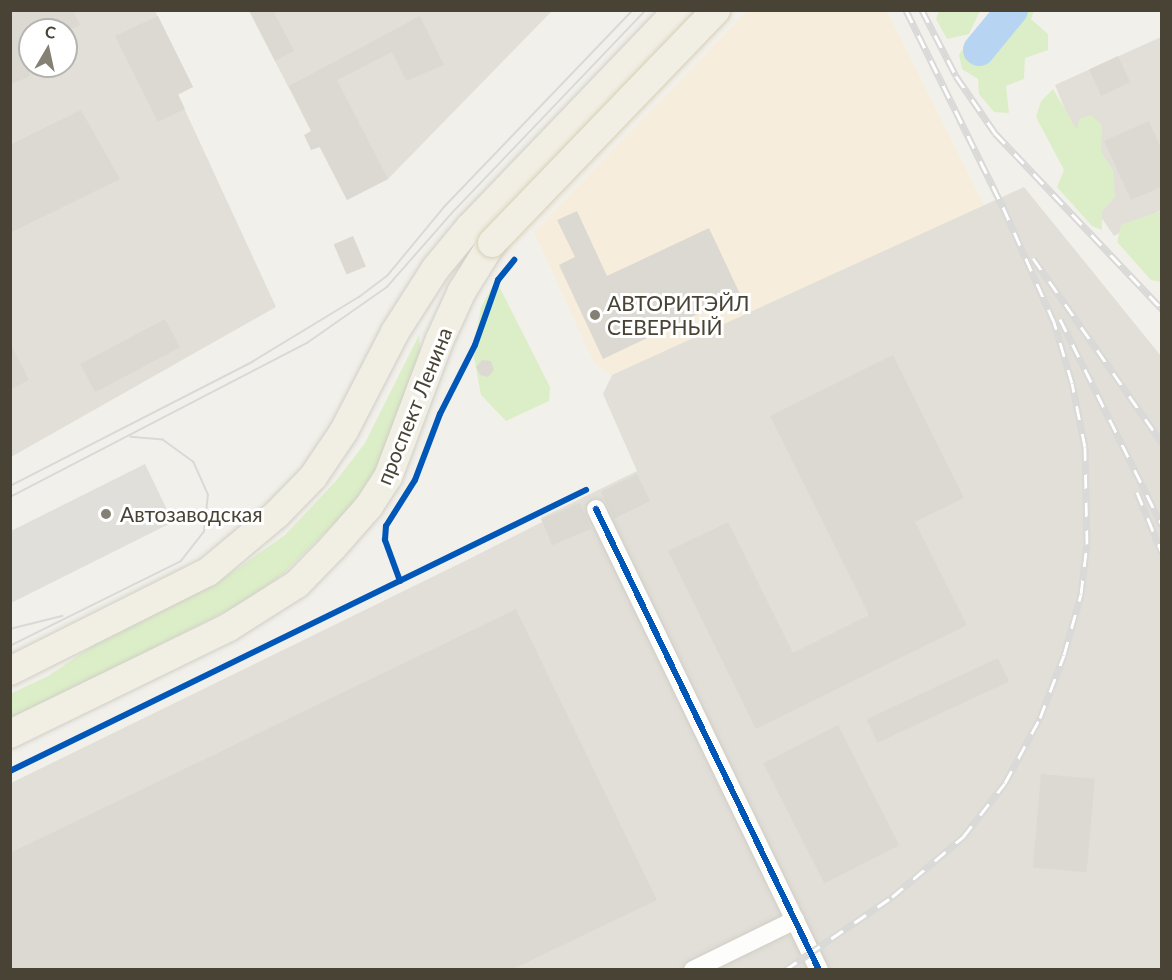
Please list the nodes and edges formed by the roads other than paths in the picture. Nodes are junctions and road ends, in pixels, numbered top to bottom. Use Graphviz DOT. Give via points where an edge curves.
graph roads {
  1 [pos="678,10"];
  2 [pos="716,10"];
  3 [pos="481,235"];
  4 [pos="404,318"];
  5 [pos="440,339"];
  6 [pos="596,508"];
  7 [pos="10,671"];
  8 [pos="10,734"];
  9 [pos="795,920"];
  10 [pos="693,969"];
  11 [pos="819,969"];
  1 -- 3 [label="main road, проспект Ленина"];
  2 -- 3 [label="main road, проспект Ленина, bridge"];
  3 -- 4 [label="main road, проспект Ленина" via="436,268"];
  3 -- 5 [label="main road, проспект Ленина"];
  4 -- 5 [label="main road" via="424,316 435,323"];
  4 -- 7 [label="main road, проспект Ленина" via="344,431 313,477 245,544 208,572"];
  5 -- 8 [label="main road, проспект Ленина" via="388,477 369,506 297,584 229,627"];
  6 -- 9 [label="street"];
  9 -- 10 [label="street"];
  9 -- 11 [label="street"];
}
